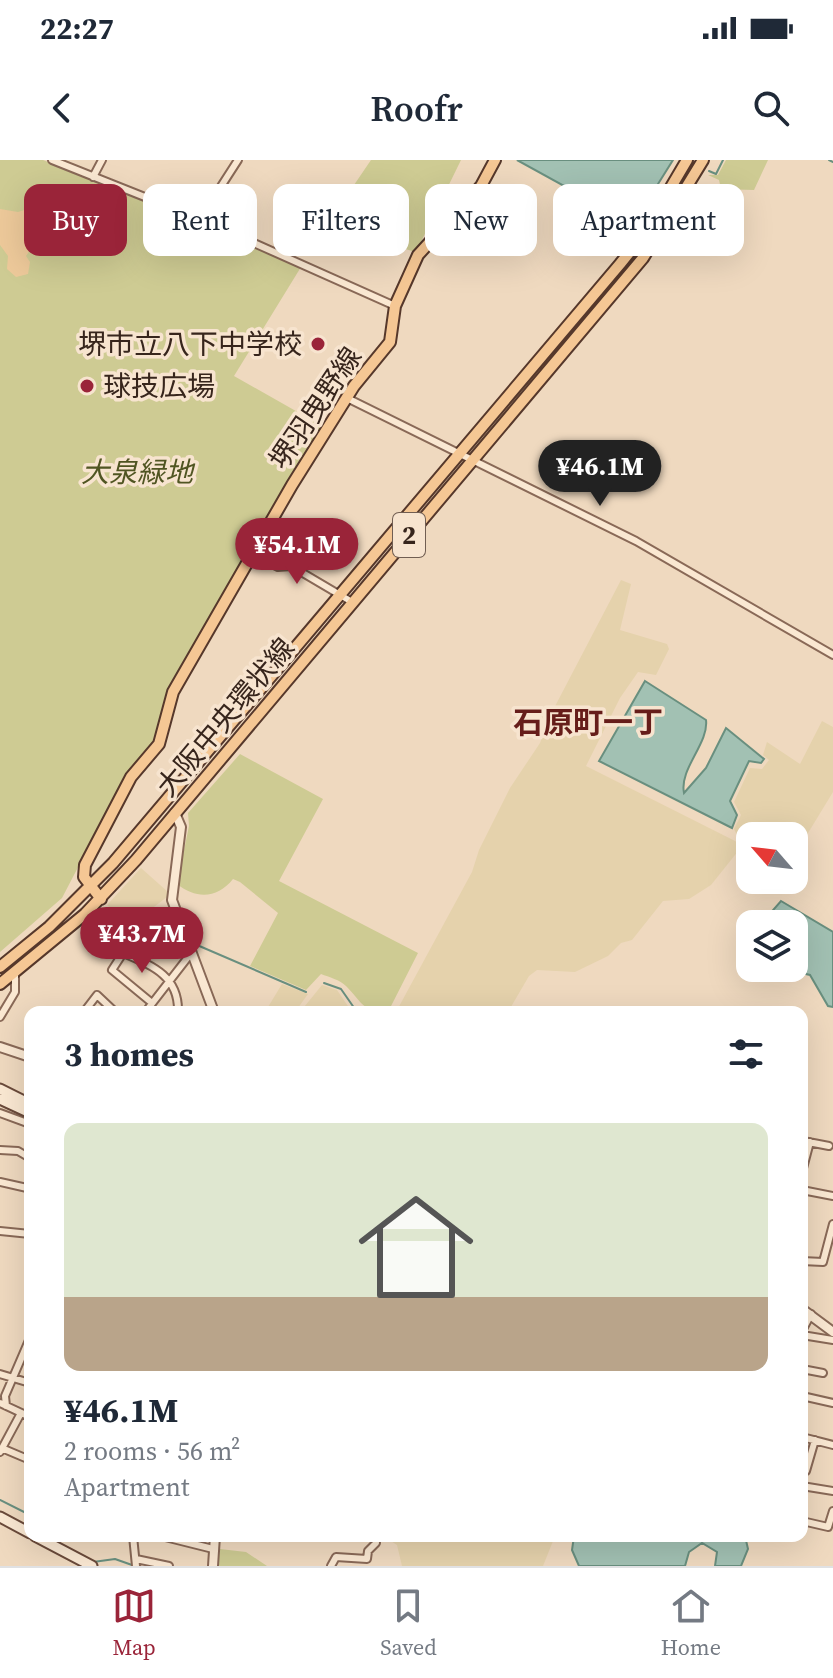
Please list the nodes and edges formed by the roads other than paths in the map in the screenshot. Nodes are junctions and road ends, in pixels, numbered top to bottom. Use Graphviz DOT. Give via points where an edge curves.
graph roads {
  1 [pos="52,160"];
  2 [pos="102,160"];
  3 [pos="238,160"];
  4 [pos="495,160"];
  5 [pos="687,160"];
  6 [pos="703,160"];
  7 [pos="93,177"];
  8 [pos="223,184"];
  9 [pos="143,197"];
  10 [pos="257,244"];
  11 [pos="395,306"];
  12 [pos="347,398"];
  13 [pos="459,453"];
  14 [pos="473,460"];
  15 [pos="253,554"];
  16 [pos="340,593"];
  17 [pos="352,602"];
  18 [pos="832,654"];
  19 [pos="175,813"];
  20 [pos="90,888"];
  21 [pos="101,899"];
  22 [pos="139,931"];
  23 [pos="190,949"];
  24 [pos="0,967"];
  25 [pos="15,973"];
  26 [pos="169,978"];
  27 [pos="0,984"];
  28 [pos="152,1003"];
  29 [pos="89,1006"];
  30 [pos="109,1006"];
  31 [pos="150,1006"];
  32 [pos="177,1006"];
  33 [pos="212,1006"];
  34 [pos="0,1017"];
  35 [pos="0,1047"];
  36 [pos="24,1055"];
  37 [pos="0,1089"];
  38 [pos="0,1099"];
  39 [pos="24,1101"];
  40 [pos="24,1110"];
  41 [pos="0,1113"];
  42 [pos="24,1122"];
  43 [pos="808,1141"];
  44 [pos="829,1146"];
  45 [pos="0,1150"];
  46 [pos="24,1154"];
  47 [pos="0,1182"];
  48 [pos="24,1187"];
  49 [pos="808,1191"];
  50 [pos="833,1196"];
  51 [pos="833,1224"];
  52 [pos="0,1231"];
  53 [pos="24,1233"];
  54 [pos="830,1247"];
  55 [pos="808,1261"];
  56 [pos="808,1312"];
  57 [pos="811,1314"];
  58 [pos="808,1320"];
  59 [pos="831,1327"];
  60 [pos="808,1334"];
  61 [pos="833,1340"];
  62 [pos="24,1351"];
  63 [pos="808,1370"];
  64 [pos="823,1373"];
  65 [pos="0,1374"];
  66 [pos="12,1377"];
  67 [pos="24,1381"];
  68 [pos="808,1397"];
  69 [pos="833,1403"];
  70 [pos="3,1404"];
  71 [pos="21,1413"];
  72 [pos="24,1414"];
  73 [pos="808,1438"];
  74 [pos="815,1440"];
  75 [pos="833,1445"];
  76 [pos="2,1450"];
  77 [pos="24,1458"];
  78 [pos="808,1464"];
  79 [pos="808,1487"];
  80 [pos="833,1491"];
  81 [pos="833,1515"];
  82 [pos="0,1517"];
  83 [pos="808,1522"];
  84 [pos="24,1530"];
  85 [pos="46,1542"];
  86 [pos="134,1542"];
  87 [pos="184,1542"];
  88 [pos="213,1542"];
  89 [pos="376,1542"];
  90 [pos="211,1549"];
  91 [pos="136,1563"];
  92 [pos="85,1564"];
  93 [pos="169,1566"];
  94 [pos="213,1566"];
  95 [pos="331,1566"];
  1 -- 7 [label="street"];
  2 -- 7 [label="street"];
  3 -- 8 [label="street"];
  4 -- 11 [label="main road, 堺羽曳野線" via="481,186 418,255"];
  5 -- 13 [label="main road, 大阪中央環状線 / 2" via="641,238"];
  6 -- 14 [label="main road, 大阪中央環状線 / 2" via="643,258"];
  7 -- 9 [label="street"];
  10 -- 11 [label="street"];
  11 -- 12 [label="main road, 堺羽曳野線" via="390,342"];
  12 -- 13 [label="street"];
  12 -- 15 [label="main road, 堺羽曳野線"];
  13 -- 14 [label="street"];
  13 -- 16 [label="main road, 大阪中央環状線 / 2"];
  14 -- 17 [label="main road, 大阪中央環状線 / 2"];
  14 -- 18 [label="street" via="636,541"];
  15 -- 16 [label="street" via="278,567 291,566"];
  15 -- 20 [label="main road, 堺羽曳野線" via="173,692 159,744 131,777 85,865"];
  16 -- 17 [label="street"];
  16 -- 20 [label="main road, 大阪中央環状線 / 2"];
  17 -- 19 [label="main road, 大阪中央環状線 / 2"];
  19 -- 21 [label="main road, 大阪中央環状線 / 2"];
  19 -- 23 [label="street" via="181,827 172,900"];
  20 -- 21 [label="main road"];
  20 -- 24 [label="main road, 大阪中央環状線 / 2"];
  21 -- 25 [label="main road, 大阪中央環状線 / 2"];
  22 -- 23 [label="street"];
  23 -- 26 [label="street"];
  23 -- 33 [label="street"];
  25 -- 27 [label="main road, 大阪中央環状線 / 2"];
  25 -- 34 [label="street" via="15,992"];
  26 -- 28 [label="street"];
  26 -- 28 [label="street" via="123,953 112,970"];
  26 -- 32 [label="street"];
  28 -- 31 [label="street"];
  29 -- 30 [label="street" via="97,995"];
  35 -- 36 [label="street"];
  37 -- 39 [label="main road"];
  38 -- 40 [label="main road"];
  41 -- 42 [label="street"];
  43 -- 44 [label="street"];
  45 -- 46 [label="street"];
  47 -- 48 [label="street"];
  49 -- 50 [label="street"];
  51 -- 54 [label="street"];
  52 -- 53 [label="street"];
  54 -- 55 [label="street" via="823,1262"];
  56 -- 57 [label="street"];
  57 -- 58 [label="street"];
  57 -- 59 [label="street"];
  60 -- 61 [label="street"];
  62 -- 66 [label="street"];
  63 -- 64 [label="street"];
  65 -- 66 [label="street"];
  66 -- 67 [label="street"];
  66 -- 70 [label="street"];
  68 -- 69 [label="street"];
  70 -- 71 [label="street"];
  71 -- 72 [label="street"];
  71 -- 76 [label="street"];
  73 -- 74 [label="street"];
  74 -- 75 [label="street"];
  74 -- 78 [label="street"];
  76 -- 77 [label="street"];
  79 -- 80 [label="street"];
  81 -- 83 [label="street" via="828,1527"];
  82 -- 84 [label="main road"];
  85 -- 92 [label="main road"];
  86 -- 91 [label="street"];
  87 -- 90 [label="street"];
  88 -- 90 [label="street"];
  89 -- 95 [label="street" via="367,1559 336,1557"];
  90 -- 94 [label="street"];
  91 -- 93 [label="street"];
}
